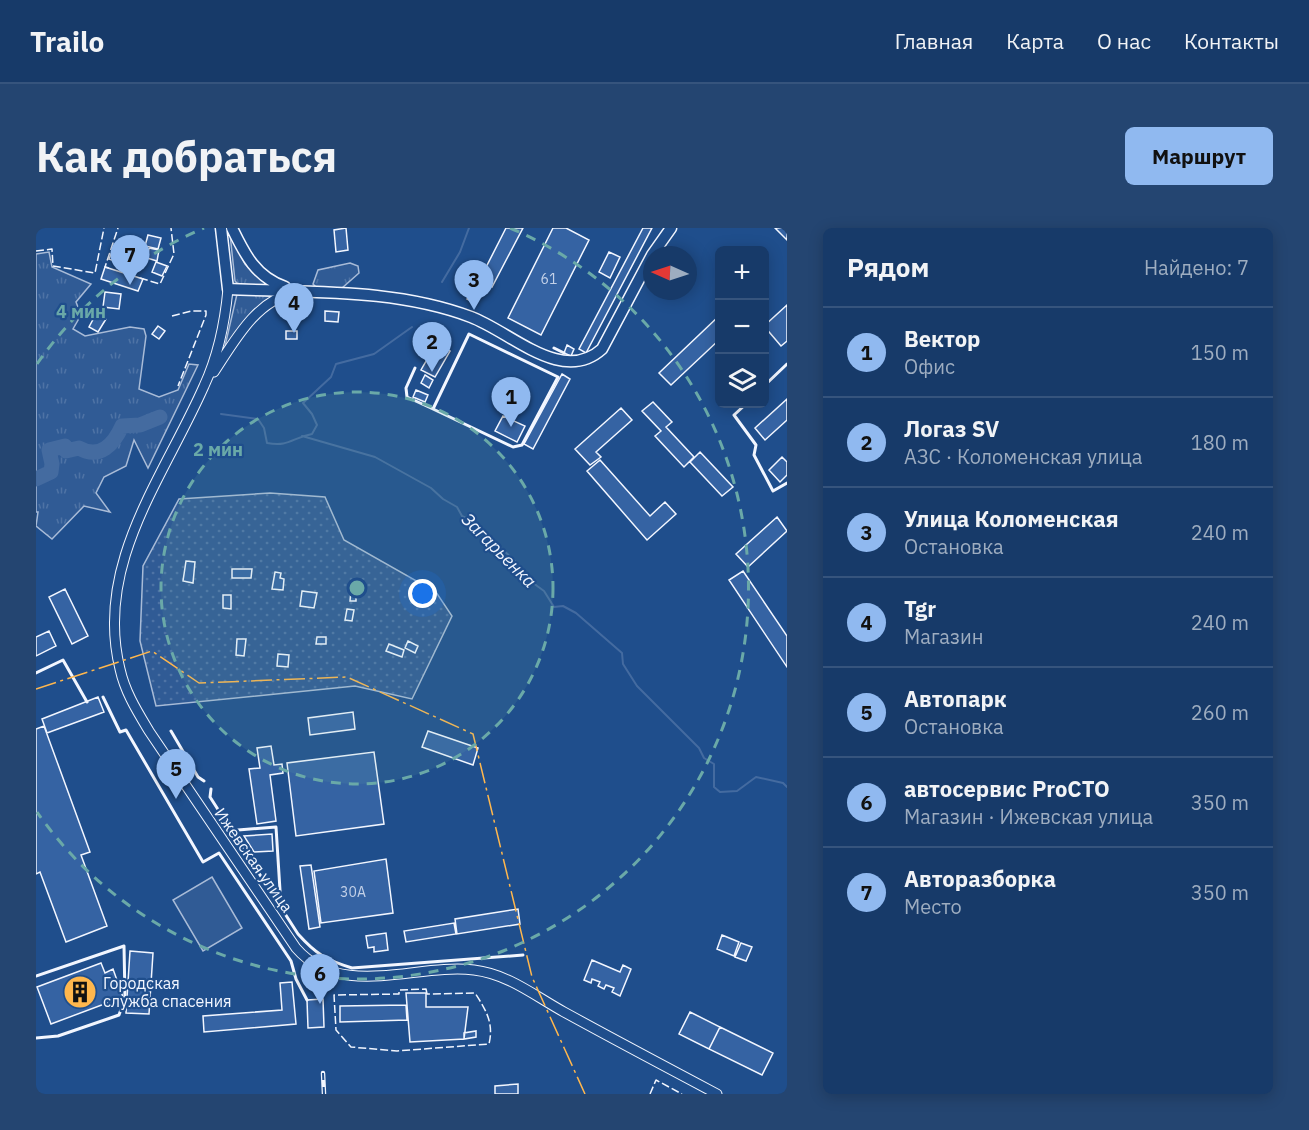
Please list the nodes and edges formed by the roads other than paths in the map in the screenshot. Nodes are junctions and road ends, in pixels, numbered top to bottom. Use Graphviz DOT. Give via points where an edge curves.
graph roads {
  1 [pos="221,228"];
  2 [pos="232,228"];
  3 [pos="670,228"];
  4 [pos="658,246"];
  5 [pos="643,272"];
  6 [pos="228,289"];
  7 [pos="306,291"];
  8 [pos="205,386"];
  9 [pos="717,1094"];
  1 -- 6 [label="main road, Ижевская улица"];
  2 -- 7 [label="main road" via="246,257 264,277 286,288"];
  3 -- 4 [label="main road"];
  5 -- 7 [label="main road" via="602,349 582,362 553,359 489,325 444,307 350,293"];
  6 -- 7 [label="main road"];
  6 -- 8 [label="street, Ижевская улица" via="222,330"];
  7 -- 8 [label="street" via="284,295 257,314"];
  8 -- 9 [label="street, Ижевская улица" via="126,546 117,585 116,646 127,691 149,731 296,948 327,972 354,976 456,970 490,973"];
}
